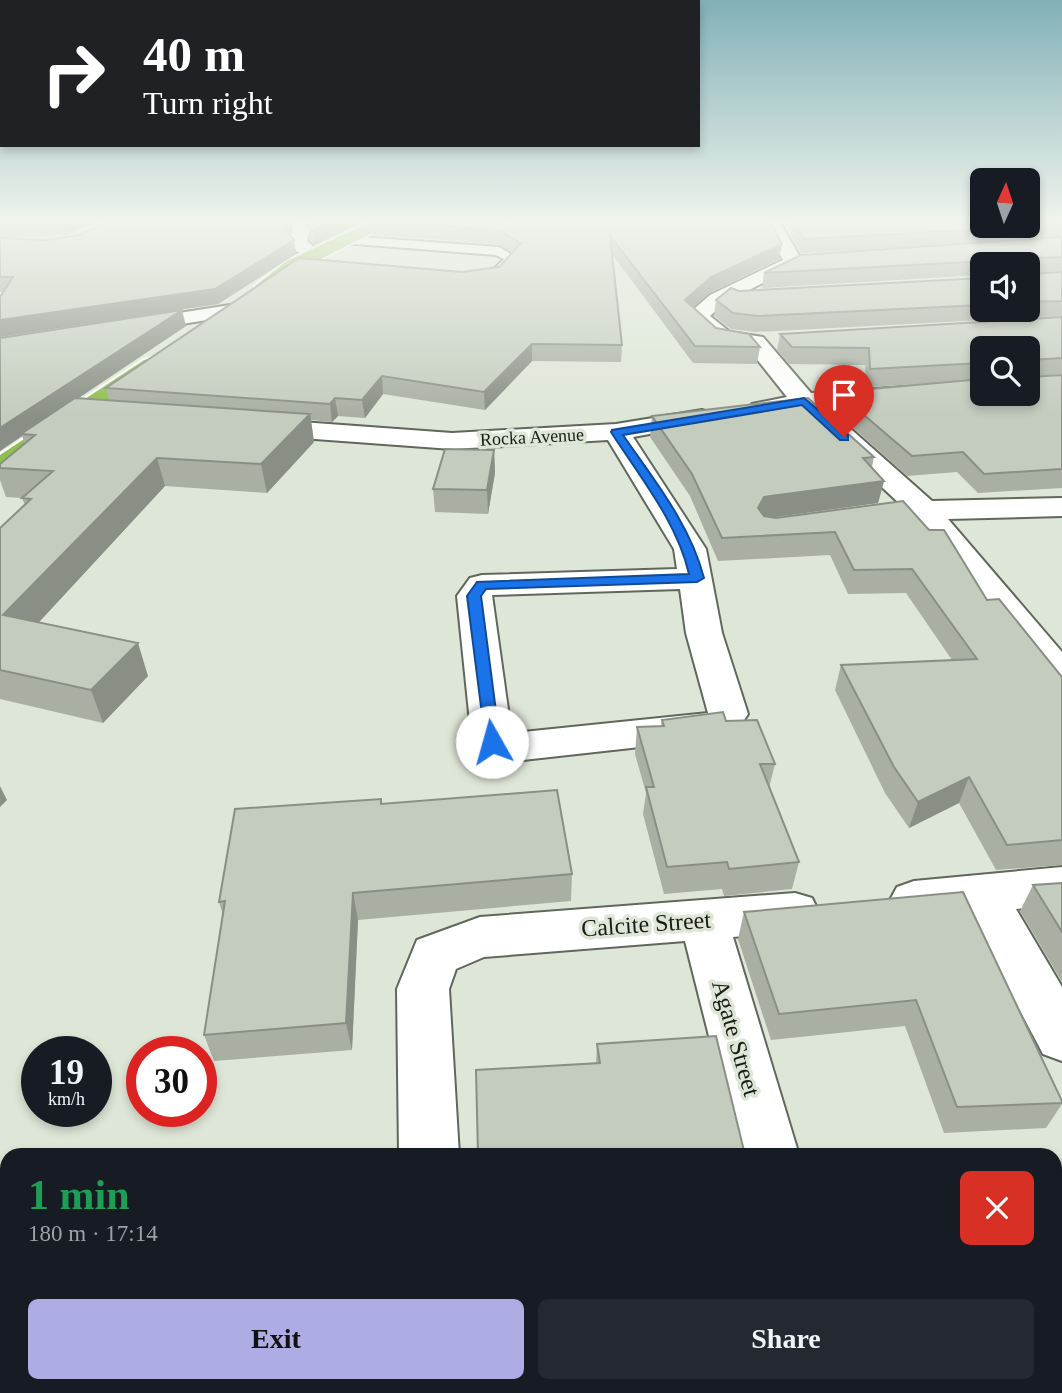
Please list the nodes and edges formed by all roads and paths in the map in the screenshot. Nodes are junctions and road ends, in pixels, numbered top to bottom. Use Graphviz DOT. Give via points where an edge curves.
graph roads {
  1 [pos="265,286"];
  2 [pos="746,286"];
  3 [pos="773,296"];
  4 [pos="717,299"];
  5 [pos="230,311"];
  6 [pos="108,330"];
  7 [pos="783,340"];
  8 [pos="755,342"];
  9 [pos="970,390"];
  10 [pos="804,401"];
  11 [pos="80,414"];
  12 [pos="121,417"];
  13 [pos="232,425"];
  14 [pos="616,432"];
  15 [pos="0,467"];
  16 [pos="1062,507"];
  17 [pos="923,509"];
  18 [pos="881,515"];
  19 [pos="697,578"];
  20 [pos="1062,676"];
  21 [pos="1062,886"];
  22 [pos="983,894"];
  23 [pos="704,920"];
  24 [pos="1062,1037"];
  25 [pos="429,1148"];
  26 [pos="767,1148"];
  1 -- 5 [label="highway"];
  2 -- 4 [label="street"];
  3 -- 4 [label="street"];
  4 -- 8 [label="street" via="696,316 724,338"];
  5 -- 6 [label="street"];
  5 -- 11 [label="highway"];
  7 -- 8 [label="street"];
  8 -- 10 [label="street"];
  9 -- 10 [label="street, Rocka Avenue"];
  10 -- 14 [label="street, Rocka Avenue"];
  10 -- 17 [label="street"];
  11 -- 12 [label="street"];
  11 -- 15 [label="highway"];
  13 -- 14 [label="street, Rocka Avenue" via="452,441"];
  14 -- 19 [label="street" via="681,530"];
  16 -- 17 [label="street"];
  17 -- 18 [label="street"];
  17 -- 20 [label="street"];
  19 -- 19 [label="street" via="704,633 727,714 721,726 523,746 492,742 474,596 482,585"];
  21 -- 22 [label="street, Calcite Street"];
  22 -- 23 [label="street, Calcite Street"];
  22 -- 24 [label="street"];
  23 -- 25 [label="street, Calcite Street" via="480,937 435,955 423,989"];
  23 -- 26 [label="street, Agate Street"];
}
